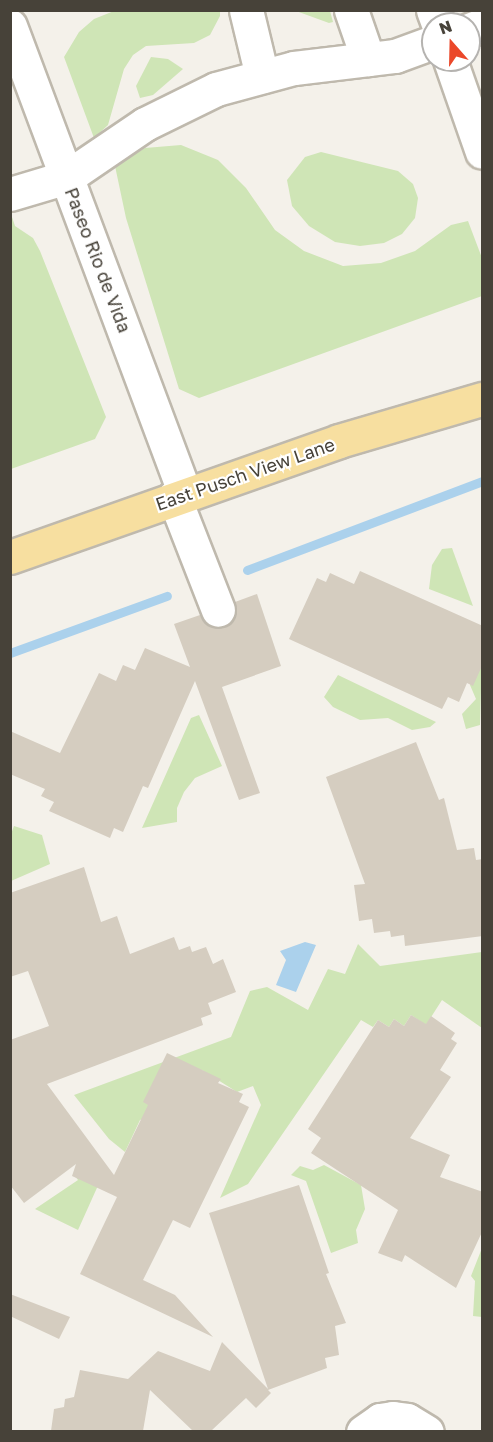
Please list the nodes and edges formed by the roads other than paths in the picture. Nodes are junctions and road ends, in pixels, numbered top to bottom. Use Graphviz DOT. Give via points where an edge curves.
graph roads {
  1 [pos="246,10"];
  2 [pos="351,10"];
  3 [pos="10,26"];
  4 [pos="421,46"];
  5 [pos="368,59"];
  6 [pos="454,72"];
  7 [pos="262,76"];
  8 [pos="483,152"];
  9 [pos="67,177"];
  10 [pos="10,194"];
  11 [pos="483,399"];
  12 [pos="180,495"];
  13 [pos="10,557"];
  14 [pos="218,610"];
  15 [pos="363,1431"];
  16 [pos="428,1431"];
  1 -- 7 [label="lane"];
  2 -- 5 [label="lane"];
  3 -- 9 [label="lane, Paseo Rio de Vida"];
  4 -- 5 [label="lane" via="395,56"];
  5 -- 7 [label="lane"];
  6 -- 8 [label="lane"];
  7 -- 9 [label="lane" via="216,89 145,124"];
  9 -- 10 [label="lane"];
  9 -- 12 [label="lane, Paseo Rio de Vida"];
  11 -- 12 [label="main road, East Pusch View Lane"];
  12 -- 13 [label="main road, East Pusch View Lane"];
  12 -- 14 [label="lane, Paseo Rio de Vida"];
  15 -- 16 [label="lane" via="380,1420 393,1418"];
}
